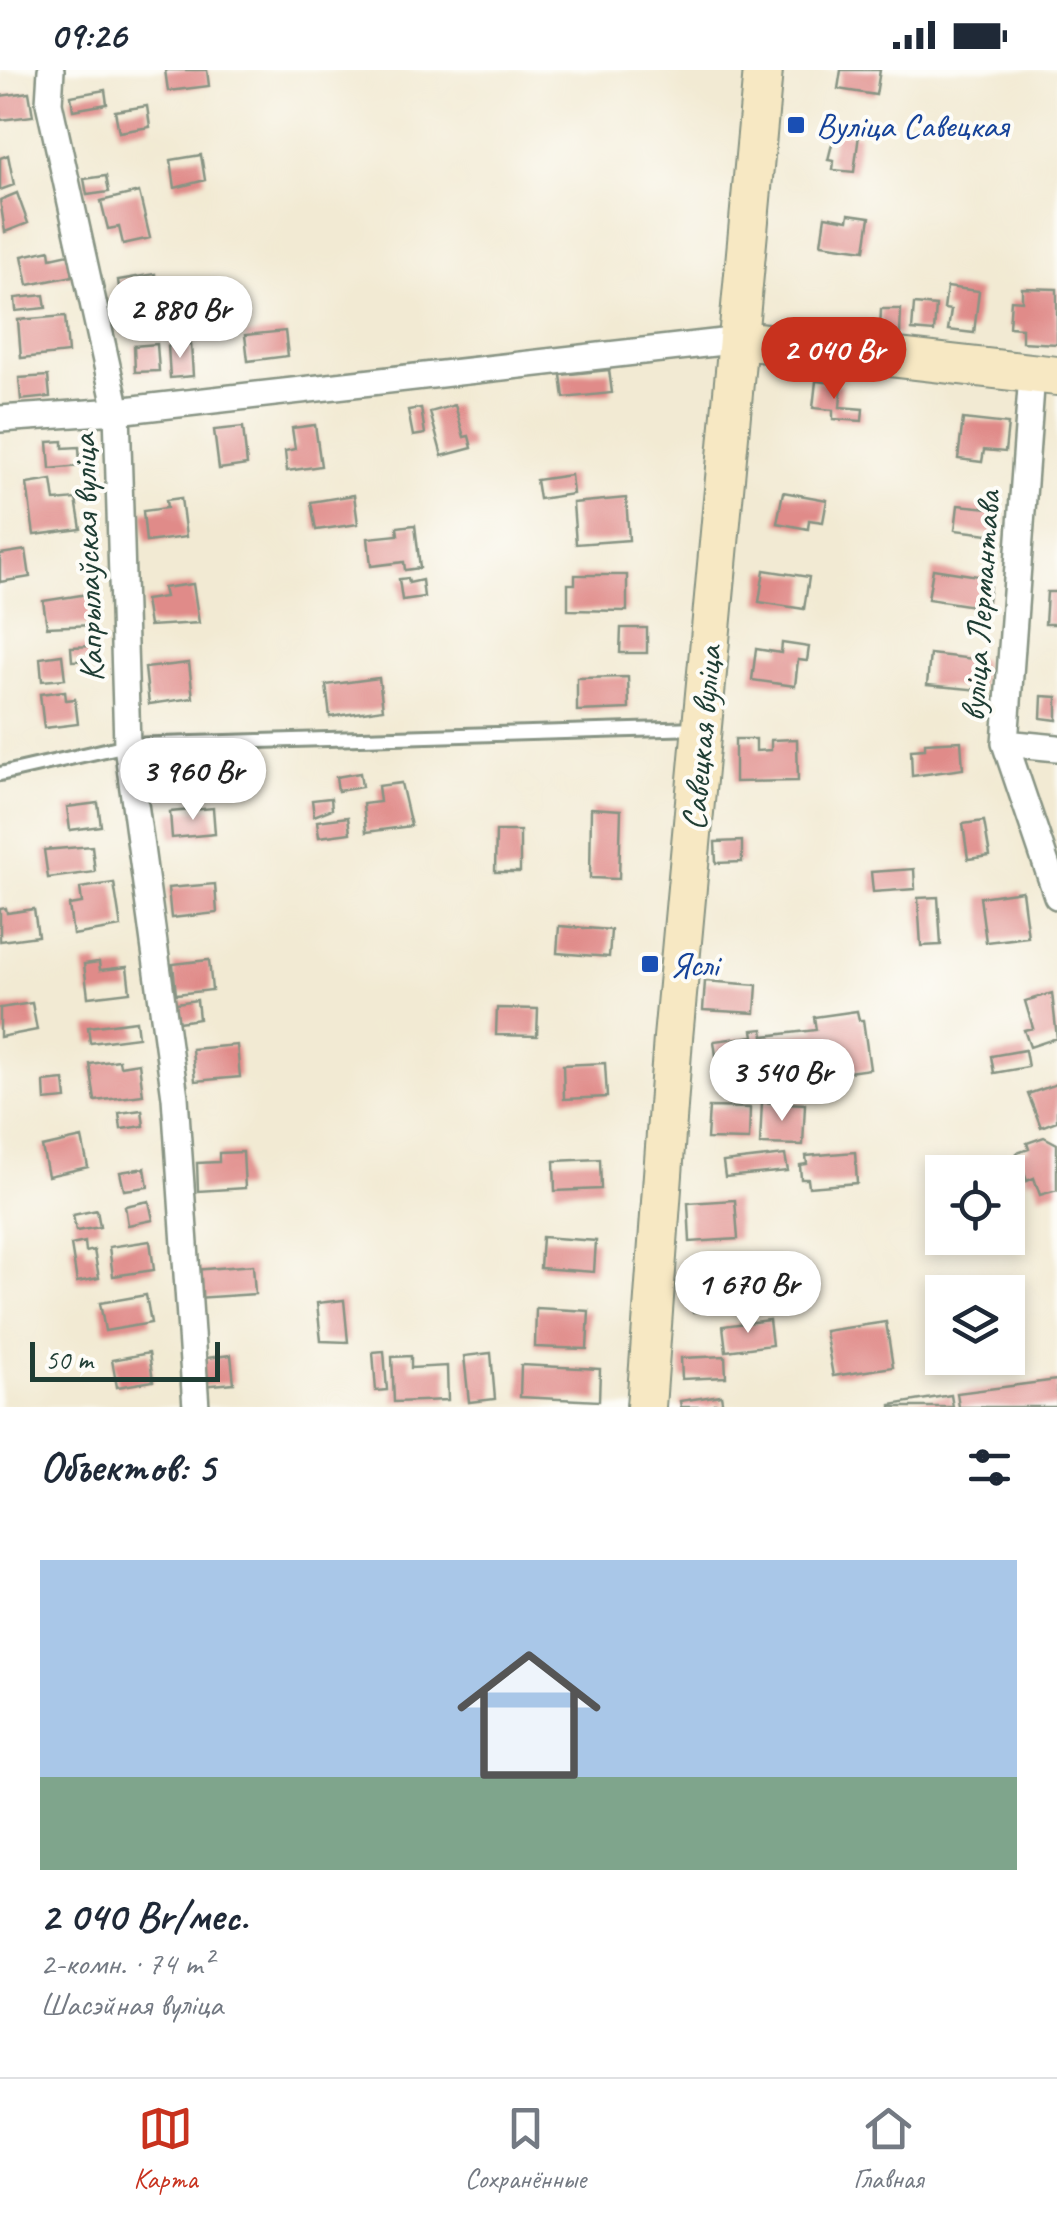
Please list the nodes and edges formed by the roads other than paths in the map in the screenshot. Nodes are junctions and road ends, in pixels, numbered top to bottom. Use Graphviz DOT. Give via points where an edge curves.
graph roads {
  1 [pos="51,70"];
  2 [pos="763,70"];
  3 [pos="740,340"];
  4 [pos="1044,375"];
  5 [pos="118,411"];
  6 [pos="0,418"];
  7 [pos="702,728"];
  8 [pos="1005,743"];
  9 [pos="127,745"];
  10 [pos="1057,748"];
  11 [pos="0,774"];
  12 [pos="1057,896"];
  13 [pos="196,1407"];
  14 [pos="646,1407"];
  1 -- 5 [label="street, Капрылаўская вуліца" via="48,103"];
  2 -- 3 [label="main road, Савецкая вуліца"];
  3 -- 4 [label="main road"];
  3 -- 5 [label="street"];
  3 -- 7 [label="main road, Савецкая вуліца"];
  4 -- 8 [label="street, вуліца Лермантава"];
  5 -- 6 [label="street"];
  5 -- 9 [label="street, Капрылаўская вуліца"];
  7 -- 9 [label="lane"];
  7 -- 14 [label="main road, Савецкая вуліца"];
  8 -- 10 [label="street"];
  8 -- 12 [label="street, вуліца Лермантава"];
  9 -- 11 [label="lane"];
  9 -- 13 [label="street, Капрылаўская вуліца" via="175,1097"];
}
